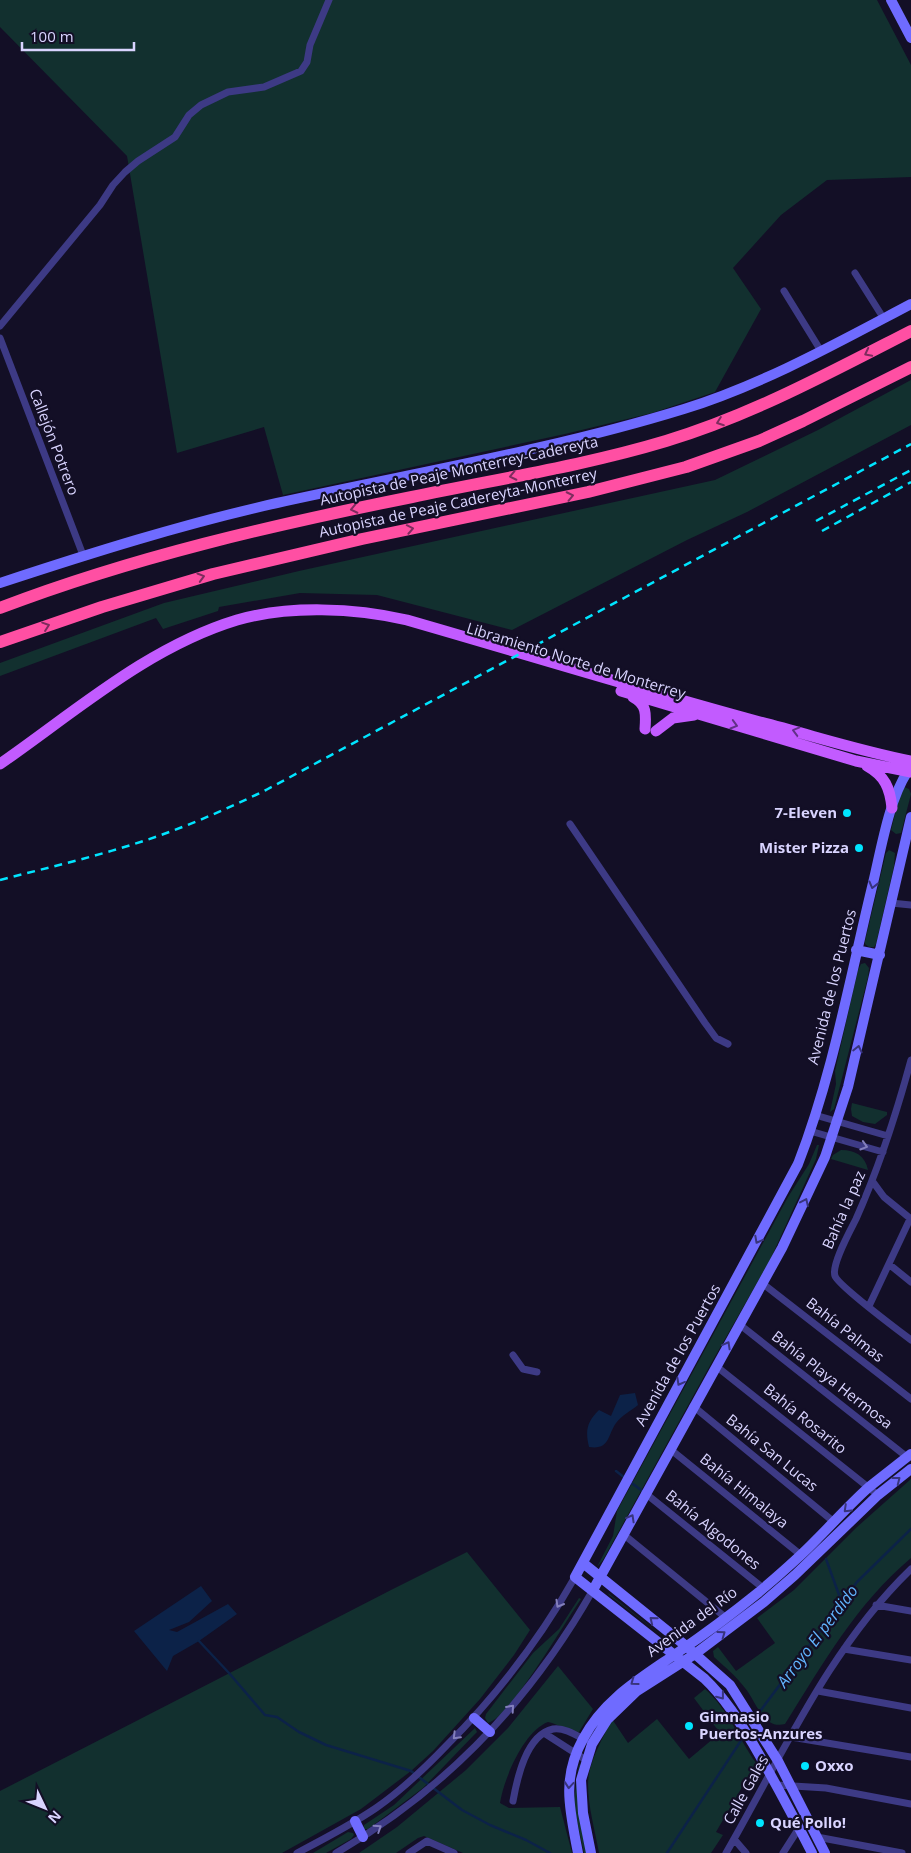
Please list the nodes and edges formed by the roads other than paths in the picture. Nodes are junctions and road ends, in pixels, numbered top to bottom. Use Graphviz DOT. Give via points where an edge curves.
graph roads {
  1 [pos="329,0"];
  2 [pos="891,0"];
  3 [pos="911,38"];
  4 [pos="855,273"];
  5 [pos="784,291"];
  6 [pos="911,304"];
  7 [pos="884,319"];
  8 [pos="0,326"];
  9 [pos="911,331"];
  10 [pos="0,338"];
  11 [pos="820,351"];
  12 [pos="911,367"];
  13 [pos="83,556"];
  14 [pos="0,583"];
  15 [pos="0,608"];
  16 [pos="228,624"];
  17 [pos="0,642"];
  18 [pos="622,692"];
  19 [pos="701,715"];
  20 [pos="856,761"];
  21 [pos="0,764"];
  22 [pos="910,771"];
  23 [pos="892,808"];
  24 [pos="911,817"];
  25 [pos="570,824"];
  26 [pos="891,902"];
  27 [pos="911,905"];
  28 [pos="856,950"];
  29 [pos="880,955"];
  30 [pos="728,1044"];
  31 [pos="911,1060"];
  32 [pos="902,1093"];
  33 [pos="911,1095"];
  34 [pos="816,1115"];
  35 [pos="838,1121"];
  36 [pos="810,1131"];
  37 [pos="888,1136"];
  38 [pos="832,1137"];
  39 [pos="883,1152"];
  40 [pos="873,1182"];
  41 [pos="911,1219"];
  42 [pos="890,1265"];
  43 [pos="911,1282"];
  44 [pos="762,1283"];
  45 [pos="869,1306"];
  46 [pos="739,1324"];
  47 [pos="911,1340"];
  48 [pos="513,1354"];
  49 [pos="716,1366"];
  50 [pos="537,1372"];
  51 [pos="911,1399"];
  52 [pos="693,1406"];
  53 [pos="670,1448"];
  54 [pos="909,1456"];
  55 [pos="911,1469"];
  56 [pos="869,1488"];
  57 [pos="645,1493"];
  58 [pos="878,1495"];
  59 [pos="834,1522"];
  60 [pos="623,1534"];
  61 [pos="801,1555"];
  62 [pos="582,1563"];
  63 [pos="911,1569"];
  64 [pos="575,1576"];
  65 [pos="599,1576"];
  66 [pos="593,1590"];
  67 [pos="760,1591"];
  68 [pos="764,1602"];
  69 [pos="876,1605"];
  70 [pos="911,1611"];
  71 [pos="725,1617"];
  72 [pos="686,1646"];
  73 [pos="844,1648"];
  74 [pos="695,1654"];
  75 [pos="674,1655"];
  76 [pos="911,1660"];
  77 [pos="683,1662"];
  78 [pos="818,1691"];
  79 [pos="911,1708"];
  80 [pos="748,1713"];
  81 [pos="474,1718"];
  82 [pos="738,1720"];
  83 [pos="598,1723"];
  84 [pos="490,1732"];
  85 [pos="544,1733"];
  86 [pos="791,1737"];
  87 [pos="583,1739"];
  88 [pos="592,1744"];
  89 [pos="576,1753"];
  90 [pos="911,1757"];
  91 [pos="586,1760"];
  92 [pos="778,1761"];
  93 [pos="770,1773"];
  94 [pos="777,1785"];
  95 [pos="791,1785"];
  96 [pos="513,1801"];
  97 [pos="911,1804"];
  98 [pos="355,1821"];
  99 [pos="799,1828"];
  100 [pos="363,1837"];
  101 [pos="817,1837"];
  102 [pos="734,1839"];
  103 [pos="297,1853"];
  104 [pos="336,1853"];
  105 [pos="409,1853"];
  106 [pos="454,1853"];
  107 [pos="578,1853"];
  108 [pos="591,1853"];
  109 [pos="726,1853"];
  110 [pos="746,1853"];
  111 [pos="783,1853"];
  112 [pos="812,1853"];
  113 [pos="825,1853"];
  114 [pos="902,1853"];
  1 -- 8 [label="street" via="301,72 264,86 228,92 201,105 189,115 175,137 138,161 113,185"];
  2 -- 3 [label="street"];
  4 -- 7 [label="street"];
  5 -- 11 [label="street"];
  6 -- 7 [label="street"];
  7 -- 11 [label="street"];
  9 -- 15 [label="highway, Autopista de Peaje Monterrey-Cadereyta, one-way" via="765,404 666,441 253,532 138,563"];
  10 -- 13 [label="street, Callejón Potrero"];
  11 -- 13 [label="street" via="758,381 685,409 542,447 223,516"];
  17 -- 12 [label="highway, Autopista de Peaje Cadereyta-Monterrey, one-way" via="213,574 362,538 588,492 686,467 759,442"];
  13 -- 14 [label="street"];
  16 -- 18 [label="main road, Libramiento Norte de Monterrey" via="318,614 392,621"];
  16 -- 21 [label="main road, Libramiento Norte de Monterrey" via="145,663"];
  22 -- 16 [label="main road, Libramiento Norte de Monterrey, one-way" via="870,753 820,738 388,616 338,610 298,611"];
  18 -- 19 [label="main road, Libramiento Norte de Monterrey"];
  18 -- 19 [label="main road" via="644,706 650,730 673,718"];
  19 -- 20 [label="main road, Libramiento Norte de Monterrey, one-way"];
  20 -- 22 [label="main road, Libramiento Norte de Monterrey"];
  20 -- 23 [label="main road" via="885,780"];
  22 -- 23 [label="street, Avenida de los Puertos"];
  23 -- 28 [label="street, Avenida de los Puertos, one-way"];
  24 -- 26 [label="street"];
  25 -- 30 [label="street" via="716,1038"];
  26 -- 27 [label="street"];
  26 -- 29 [label="street"];
  28 -- 29 [label="street"];
  28 -- 34 [label="street, Avenida de los Puertos"];
  35 -- 29 [label="street, one-way"];
  31 -- 32 [label="street, Bahía la paz"];
  32 -- 33 [label="street"];
  32 -- 37 [label="street, Bahía la paz"];
  34 -- 35 [label="street"];
  34 -- 36 [label="street, Avenida de los Puertos"];
  35 -- 37 [label="street"];
  35 -- 38 [label="street"];
  36 -- 38 [label="street"];
  36 -- 62 [label="street, Avenida de los Puertos, one-way" via="798,1164"];
  37 -- 39 [label="street, Bahía la paz"];
  38 -- 39 [label="street, one-way"];
  44 -- 38 [label="street, one-way" via="804,1204"];
  39 -- 40 [label="street, Bahía la paz"];
  40 -- 41 [label="street" via="884,1197"];
  40 -- 45 [label="street, Bahía la paz" via="835,1270 840,1282"];
  41 -- 42 [label="street"];
  42 -- 43 [label="street"];
  42 -- 45 [label="street"];
  44 -- 46 [label="street"];
  44 -- 51 [label="street, Bahía Palmas"];
  45 -- 47 [label="street, Bahía la paz"];
  49 -- 46 [label="street, one-way"];
  46 -- 54 [label="street, Bahía Playa Hermosa"];
  48 -- 50 [label="street" via="523,1369"];
  49 -- 52 [label="street"];
  49 -- 56 [label="street, Bahía Rosarito"];
  52 -- 53 [label="street"];
  52 -- 59 [label="street, Bahía San Lucas"];
  53 -- 57 [label="street"];
  53 -- 61 [label="street, Bahía Himalaya"];
  54 -- 56 [label="street, Avenida del Río"];
  58 -- 55 [label="street, Avenida del Río, one-way"];
  56 -- 58 [label="street, Bahía Rosarito"];
  56 -- 59 [label="street, Avenida del Río, one-way"];
  60 -- 57 [label="street, one-way"];
  57 -- 67 [label="street, Bahía Algodones"];
  58 -- 68 [label="street, Avenida del Río"];
  59 -- 61 [label="street, Avenida del Río"];
  60 -- 65 [label="street"];
  60 -- 71 [label="street"];
  61 -- 67 [label="street, Avenida del Río"];
  62 -- 64 [label="street, Avenida de los Puertos"];
  62 -- 65 [label="street"];
  63 -- 69 [label="street, Calle Gales"];
  64 -- 66 [label="street"];
  64 -- 81 [label="street, Avenida de los Puertos, one-way" via="543,1632"];
  65 -- 66 [label="street"];
  72 -- 65 [label="street, one-way"];
  66 -- 75 [label="street"];
  84 -- 66 [label="street, one-way" via="549,1660"];
  67 -- 68 [label="street"];
  67 -- 71 [label="street, Avenida del Río"];
  74 -- 68 [label="street, Avenida del Río, one-way"];
  69 -- 70 [label="street"];
  69 -- 73 [label="street, Calle Gales"];
  71 -- 72 [label="street, Avenida del Río"];
  72 -- 74 [label="street"];
  72 -- 75 [label="street, Avenida del Río"];
  73 -- 76 [label="street"];
  73 -- 78 [label="street, Calle Gales"];
  74 -- 77 [label="street, Avenida del Río"];
  74 -- 80 [label="street" via="730,1685"];
  75 -- 77 [label="street"];
  75 -- 83 [label="street, Avenida del Río, one-way" via="612,1700"];
  77 -- 82 [label="street, one-way" via="718,1692"];
  77 -- 83 [label="street, Avenida del Río" via="651,1680"];
  78 -- 79 [label="street"];
  78 -- 86 [label="street, Calle Gales"];
  80 -- 82 [label="street"];
  80 -- 92 [label="street"];
  81 -- 84 [label="street"];
  81 -- 98 [label="street, Avenida de los Puertos, one-way" via="416,1775"];
  82 -- 93 [label="street"];
  83 -- 87 [label="street, Avenida del Río"];
  83 -- 88 [label="street, Avenida del Río"];
  100 -- 84 [label="street, one-way" via="399,1814 443,1778"];
  85 -- 87 [label="street" via="559,1729"];
  85 -- 89 [label="street"];
  85 -- 96 [label="street" via="526,1754"];
  86 -- 90 [label="street"];
  86 -- 92 [label="street, Calle Gales"];
  87 -- 88 [label="street"];
  87 -- 89 [label="street, Avenida del Río"];
  88 -- 91 [label="street, Avenida del Río"];
  89 -- 91 [label="street"];
  89 -- 107 [label="street, Avenida del Río, one-way" via="569,1782 568,1805"];
  91 -- 108 [label="street, Avenida del Río" via="581,1794"];
  92 -- 93 [label="street, Calle Gales"];
  92 -- 95 [label="street"];
  93 -- 94 [label="street"];
  93 -- 102 [label="street, Calle Gales"];
  94 -- 95 [label="street"];
  94 -- 99 [label="street"];
  95 -- 97 [label="street" via="826,1788"];
  95 -- 101 [label="street"];
  98 -- 100 [label="street"];
  98 -- 103 [label="street, Avenida de los Puertos"];
  99 -- 111 [label="street"];
  99 -- 112 [label="street"];
  100 -- 104 [label="street"];
  101 -- 113 [label="street"];
  101 -- 114 [label="street"];
  102 -- 109 [label="street, Calle Gales"];
  102 -- 110 [label="street"];
  105 -- 106 [label="street" via="426,1841"];
}
